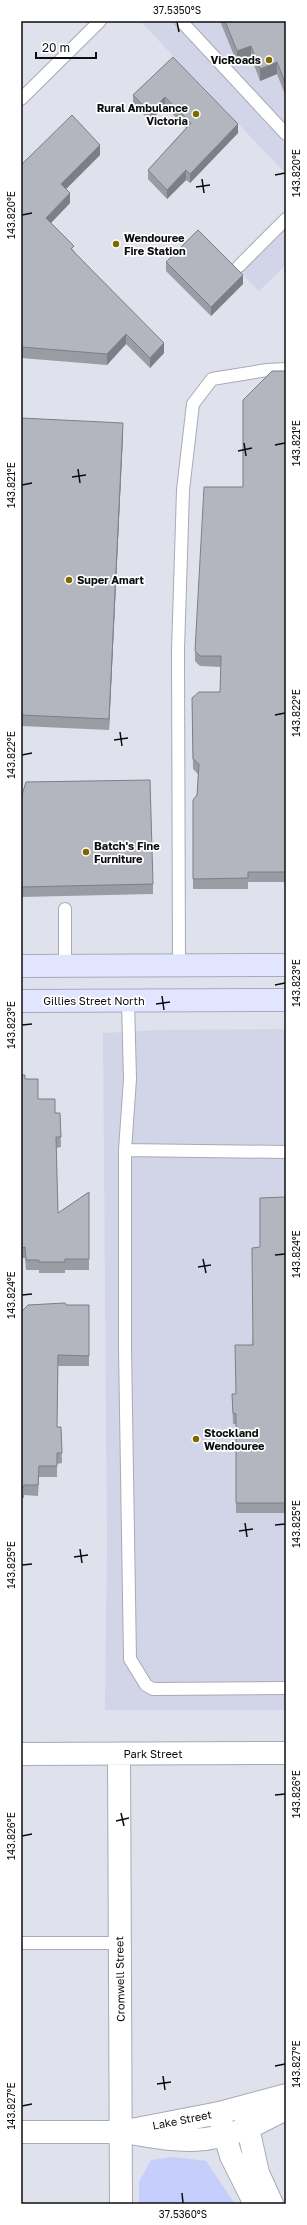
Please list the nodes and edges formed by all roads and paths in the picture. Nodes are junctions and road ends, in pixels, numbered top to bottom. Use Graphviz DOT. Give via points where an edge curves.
graph roads {
  1 [pos="100,21"];
  2 [pos="186,22"];
  3 [pos="21,99"];
  4 [pos="286,134"];
  5 [pos="286,219"];
  6 [pos="239,266"];
  7 [pos="286,370"];
  8 [pos="65,909"];
  9 [pos="179,965"];
  10 [pos="286,965"];
  11 [pos="21,966"];
  12 [pos="65,966"];
  13 [pos="128,966"];
  14 [pos="286,1000"];
  15 [pos="21,1001"];
  16 [pos="128,1001"];
  17 [pos="125,1150"];
  18 [pos="286,1152"];
  19 [pos="286,1688"];
  20 [pos="286,1753"];
  21 [pos="21,1754"];
  22 [pos="119,1754"];
  23 [pos="21,1943"];
  24 [pos="119,1943"];
  25 [pos="286,2095"];
  26 [pos="243,2107"];
  27 [pos="286,2109"];
  28 [pos="219,2113"];
  29 [pos="248,2128"];
  30 [pos="21,2132"];
  31 [pos="121,2132"];
  32 [pos="224,2136"];
  33 [pos="122,2204"];
  34 [pos="255,2204"];
  35 [pos="272,2204"];
  1 -- 3 [label="lane"];
  2 -- 4 [label="lane"];
  5 -- 6 [label="lane"];
  7 -- 9 [label="lane" via="267,370 212,379 193,404 183,490 178,650"];
  8 -- 12 [label="lane"];
  9 -- 10 [label="main road"];
  9 -- 13 [label="main road"];
  11 -- 12 [label="main road"];
  12 -- 13 [label="main road"];
  13 -- 16 [label="main road"];
  14 -- 16 [label="main road, Gillies Street North"];
  15 -- 16 [label="main road, Gillies Street North"];
  16 -- 17 [label="lane" via="130,1079"];
  17 -- 18 [label="lane"];
  17 -- 19 [label="lane" via="126,1513 131,1661 146,1684 153,1689"];
  20 -- 22 [label="street, Park Street"];
  21 -- 22 [label="street, Park Street"];
  22 -- 24 [label="street, Cromwell Street"];
  23 -- 24 [label="lane"];
  24 -- 31 [label="street, Cromwell Street"];
  25 -- 26 [label="street, Lake Street"];
  26 -- 28 [label="street, Lake Street"];
  26 -- 29 [label="street"];
  27 -- 29 [label="street, Lake Street"];
  28 -- 31 [label="street, Lake Street"];
  28 -- 32 [label="street"];
  29 -- 32 [label="street, Lake Street"];
  29 -- 35 [label="street" via="258,2173"];
  30 -- 31 [label="street, Lake Street"];
  31 -- 32 [label="street, Lake Street" via="185,2142"];
  31 -- 33 [label="street, Cromwell Street"];
  32 -- 34 [label="street"];
}
